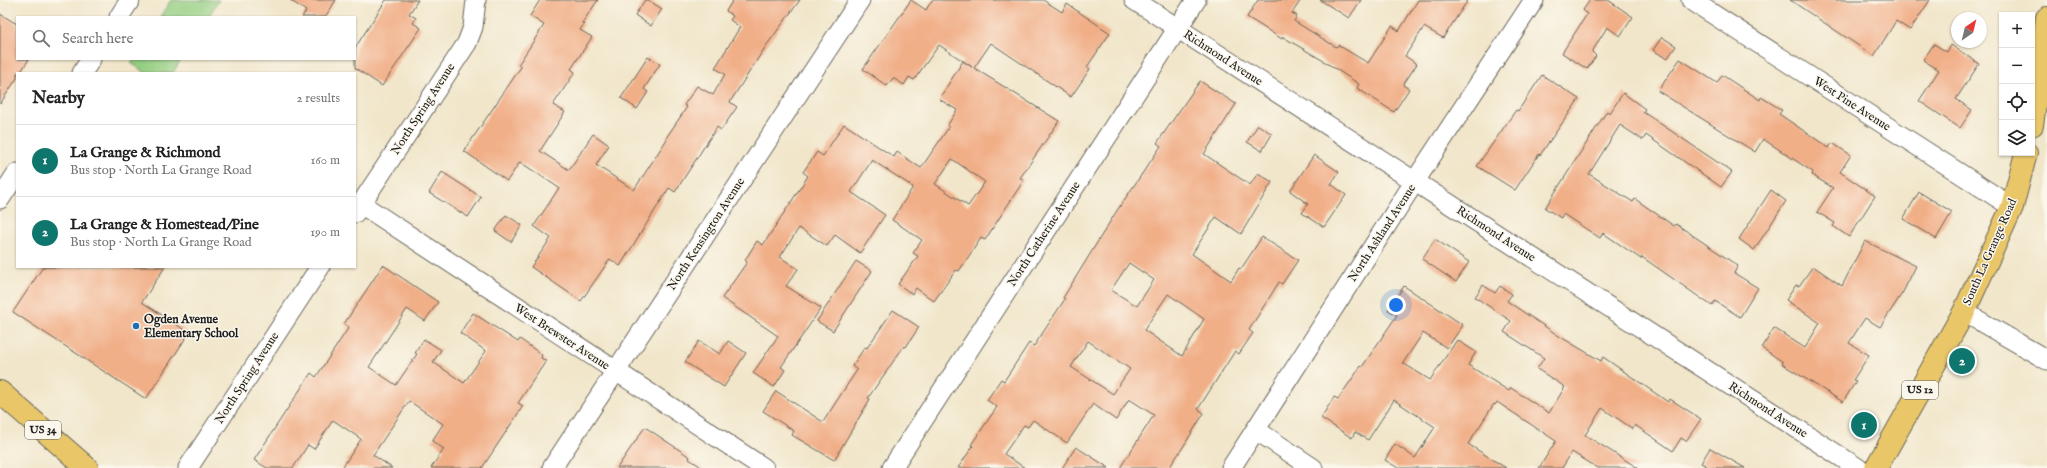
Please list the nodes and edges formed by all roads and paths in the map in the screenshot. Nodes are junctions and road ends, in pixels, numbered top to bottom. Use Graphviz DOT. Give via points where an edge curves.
graph roads {
  1 [pos="130,0"];
  2 [pos="476,0"];
  3 [pos="860,0"];
  4 [pos="1134,0"];
  5 [pos="1196,0"];
  6 [pos="1534,0"];
  7 [pos="1691,0"];
  8 [pos="119,16"];
  9 [pos="2047,18"];
  10 [pos="1177,29"];
  11 [pos="90,60"];
  12 [pos="83,72"];
  13 [pos="2033,120"];
  14 [pos="2025,156"];
  15 [pos="16,175"];
  16 [pos="1415,181"];
  17 [pos="0,199"];
  18 [pos="2014,199"];
  19 [pos="358,208"];
  20 [pos="319,268"];
  21 [pos="1964,312"];
  22 [pos="2047,360"];
  23 [pos="616,372"];
  24 [pos="0,392"];
  25 [pos="1256,430"];
  26 [pos="86,468"];
  27 [pos="188,468"];
  28 [pos="552,468"];
  29 [pos="764,468"];
  30 [pos="892,468"];
  31 [pos="1231,468"];
  32 [pos="1313,468"];
  33 [pos="1858,468"];
  34 [pos="1876,468"];
  1 -- 8 [label="street"];
  2 -- 19 [label="street, North Spring Avenue" via="473,27 467,43"];
  3 -- 23 [label="street, North Kensington Avenue"];
  4 -- 10 [label="street, Richmond Avenue"];
  5 -- 10 [label="street, North Catherine Avenue"];
  6 -- 16 [label="street, North Ashland Avenue"];
  7 -- 18 [label="street, West Pine Avenue"];
  9 -- 13 [label="main road"];
  10 -- 16 [label="street, Richmond Avenue"];
  10 -- 30 [label="street, North Catherine Avenue"];
  11 -- 12 [label="street"];
  14 -- 18 [label="main road, US 12"];
  15 -- 17 [label="street"];
  16 -- 25 [label="street, North Ashland Avenue"];
  16 -- 33 [label="street, Richmond Avenue"];
  18 -- 21 [label="main road, South La Grange Road / US 12"];
  19 -- 23 [label="street, West Brewster Avenue"];
  20 -- 27 [label="street, North Spring Avenue"];
  21 -- 22 [label="street"];
  21 -- 34 [label="main road, US 12"];
  23 -- 28 [label="street, North Kensington Avenue"];
  23 -- 29 [label="street, West Brewster Avenue"];
  24 -- 26 [label="main road, US 34"];
  25 -- 31 [label="street, North Ashland Avenue"];
  25 -- 32 [label="street"];
}
